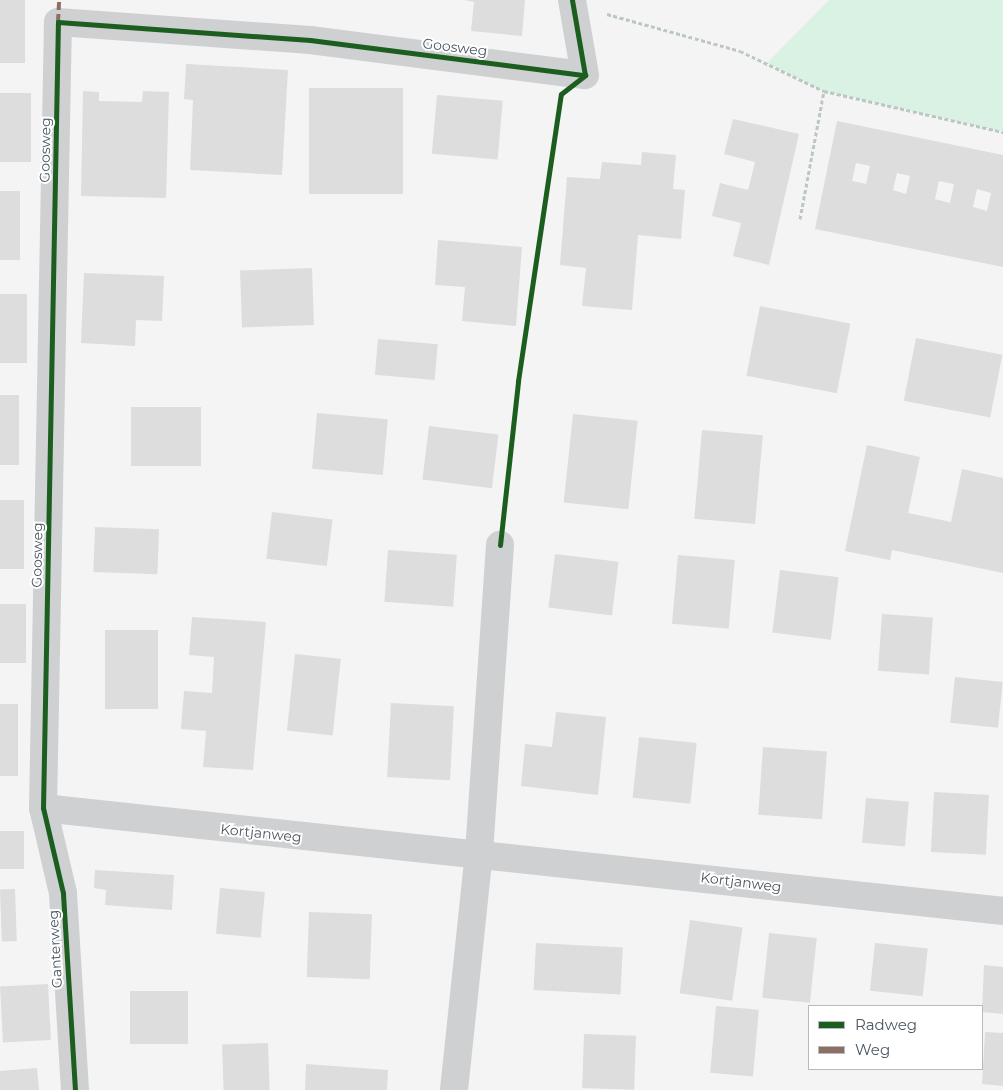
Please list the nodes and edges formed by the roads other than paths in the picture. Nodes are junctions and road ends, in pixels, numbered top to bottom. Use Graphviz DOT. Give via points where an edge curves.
graph roads {
  1 [pos="572,2"];
  2 [pos="59,11"];
  3 [pos="500,545"];
  4 [pos="43,808"];
  5 [pos="479,853"];
  6 [pos="1003,911"];
  7 [pos="75,1090"];
  8 [pos="454,1090"];
  1 -- 2 [label="street, Goosweg" via="584,75"];
  2 -- 4 [label="street, Goosweg"];
  3 -- 5 [label="street"];
  4 -- 5 [label="street, Kortjanweg" via="280,836"];
  4 -- 7 [label="street, Ganterweg" via="63,893"];
  5 -- 6 [label="street, Kortjanweg"];
  5 -- 8 [label="street"];
}
